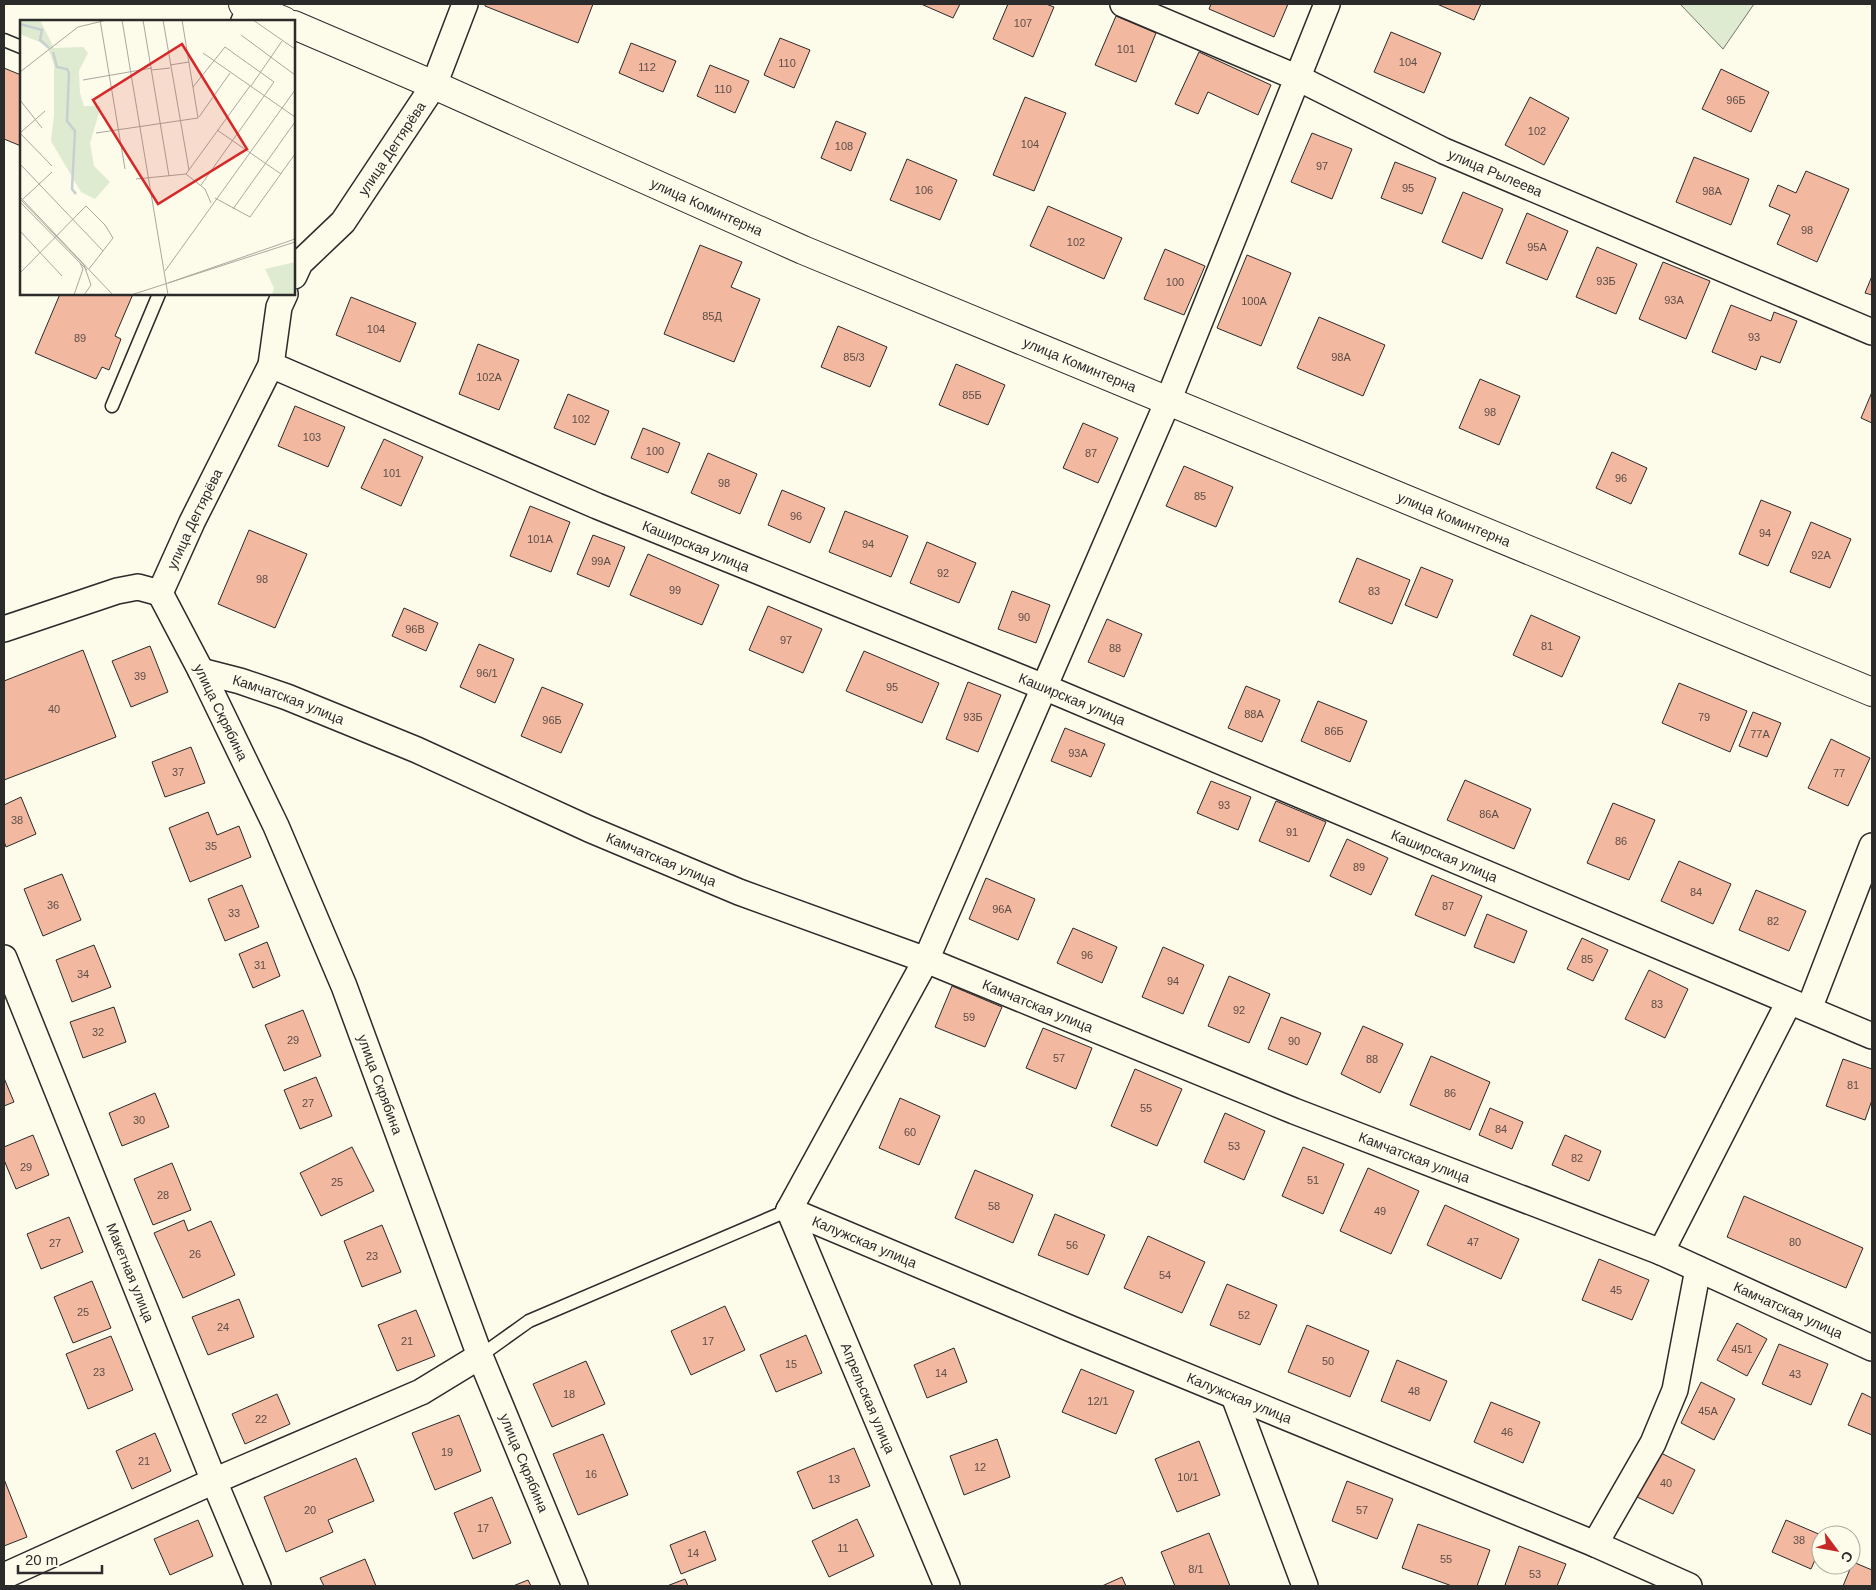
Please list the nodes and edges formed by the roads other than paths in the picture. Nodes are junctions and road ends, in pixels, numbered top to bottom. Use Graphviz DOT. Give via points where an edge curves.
graph roads {
  1 [pos="244,4"];
  2 [pos="465,4"];
  3 [pos="1123,4"];
  4 [pos="1327,4"];
  5 [pos="237,20"];
  6 [pos="282,20"];
  7 [pos="295,25"];
  8 [pos="4,40"];
  9 [pos="20,47"];
  10 [pos="1298,78"];
  11 [pos="434,85"];
  12 [pos="295,274"];
  13 [pos="159,295"];
  14 [pos="285,295"];
  15 [pos="1872,332"];
  16 [pos="271,365"];
  17 [pos="1168,401"];
  18 [pos="112,406"];
  19 [pos="160,593"];
  20 [pos="4,629"];
  21 [pos="201,671"];
  22 [pos="1044,687"];
  23 [pos="1872,692"];
  24 [pos="1872,846"];
  25 [pos="4,958"];
  26 [pos="926,960"];
  27 [pos="1799,1006"];
  28 [pos="1872,1036"];
  29 [pos="789,1210"];
  30 [pos="1661,1252"];
  31 [pos="1698,1269"];
  32 [pos="1872,1348"];
  33 [pos="480,1356"];
  34 [pos="1234,1396"];
  35 [pos="214,1481"];
  36 [pos="1595,1544"];
  37 [pos="4,1576"];
  38 [pos="258,1586"];
  39 [pos="575,1586"];
  40 [pos="947,1586"];
  41 [pos="1305,1586"];
  42 [pos="1689,1586"];
  1 -- 5 [label="lane"];
  1 -- 6 [label="street"];
  2 -- 11 [label="street, улица Дегтярёва"];
  3 -- 10 [label="street, улица Рылеева"];
  4 -- 10 [label="street"];
  7 -- 11 [label="street, улица Коминтерна"];
  8 -- 9 [label="lane"];
  10 -- 15 [label="street, улица Рылеева" via="1444,152"];
  10 -- 17 [label="street"];
  11 -- 12 [label="street, улица Дегтярёва" via="343,222 300,263"];
  11 -- 17 [label="street, улица Коминтерна" via="803,250"];
  13 -- 18 [label="lane"];
  14 -- 16 [label="street, улица Дегтярёва" via="279,307"];
  16 -- 19 [label="street, улица Дегтярёва"];
  16 -- 22 [label="street, Каширская улица" via="597,506"];
  17 -- 22 [label="street"];
  17 -- 23 [label="street, улица Коминтерна"];
  19 -- 20 [label="street" via="138,587 117,591"];
  19 -- 21 [label="street, улица Скрябина"];
  21 -- 26 [label="street, Камчатская улица" via="287,697 739,892"];
  21 -- 33 [label="street, улица Скрябина" via="276,826 344,986"];
  22 -- 26 [label="street"];
  22 -- 27 [label="street, Каширская улица"];
  24 -- 27 [label="street"];
  25 -- 35 [label="street, Макетная улица"];
  26 -- 29 [label="street"];
  26 -- 30 [label="street, Камчатская улица" via="1294,1111"];
  27 -- 28 [label="street, Каширская улица"];
  27 -- 30 [label="street"];
  29 -- 33 [label="lane" via="529,1321"];
  29 -- 34 [label="street, Калужская улица"];
  29 -- 40 [label="street, Апрельская улица"];
  30 -- 31 [label="street, Камчатская улица"];
  31 -- 32 [label="street, Камчатская улица"];
  31 -- 36 [label="street" via="1675,1390 1653,1444"];
  33 -- 35 [label="street" via="421,1392"];
  33 -- 39 [label="street, улица Скрябина"];
  34 -- 36 [label="street, Калужская улица"];
  34 -- 41 [label="street"];
  35 -- 37 [label="street"];
  35 -- 38 [label="street, Макетная улица"];
  36 -- 42 [label="street, Калужская улица"];
}
